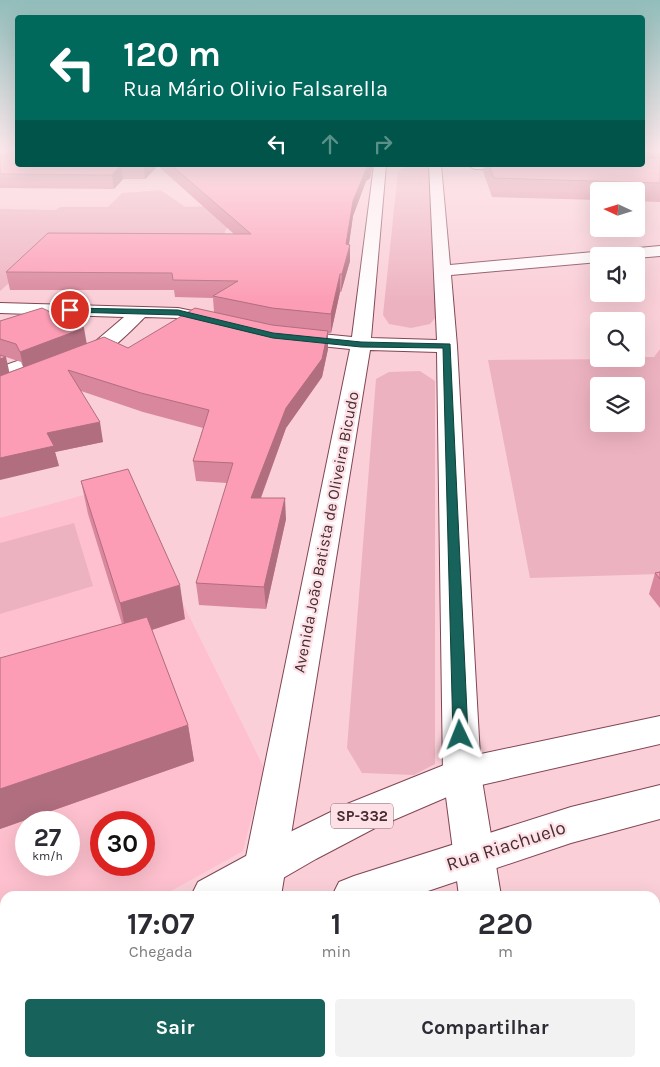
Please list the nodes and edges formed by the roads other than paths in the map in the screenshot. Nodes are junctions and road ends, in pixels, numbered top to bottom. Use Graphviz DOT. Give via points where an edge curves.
graph roads {
  1 [pos="376,202"];
  2 [pos="437,202"];
  3 [pos="660,251"];
  4 [pos="645,252"];
  5 [pos="590,258"];
  6 [pos="442,271"];
  7 [pos="0,308"];
  8 [pos="140,312"];
  9 [pos="236,326"];
  10 [pos="273,335"];
  11 [pos="104,342"];
  12 [pos="361,344"];
  13 [pos="447,346"];
  14 [pos="4,368"];
  15 [pos="0,389"];
  16 [pos="660,730"];
  17 [pos="462,774"];
  18 [pos="660,802"];
  19 [pos="475,856"];
  20 [pos="262,881"];
  21 [pos="229,891"];
  22 [pos="369,891"];
  23 [pos="479,891"];
  1 -- 12 [label="street, Avenida João Batista de Oliveira Bicudo"];
  2 -- 6 [label="street"];
  3 -- 4 [label="street"];
  5 -- 6 [label="street"];
  6 -- 13 [label="street"];
  7 -- 8 [label="street"];
  8 -- 9 [label="street" via="178,312"];
  8 -- 11 [label="street"];
  10 -- 12 [label="street"];
  11 -- 14 [label="street"];
  11 -- 15 [label="street" via="97,350"];
  12 -- 13 [label="street"];
  12 -- 20 [label="street, Avenida João Batista de Oliveira Bicudo"];
  13 -- 17 [label="street"];
  16 -- 17 [label="street, SP-332"];
  17 -- 19 [label="street"];
  17 -- 20 [label="street, SP-332" via="361,816"];
  18 -- 19 [label="street, Rua Riachuelo" via="572,825"];
  19 -- 22 [label="street, Rua Riachuelo"];
  19 -- 23 [label="street"];
  20 -- 21 [label="street, SP-332"];
}
